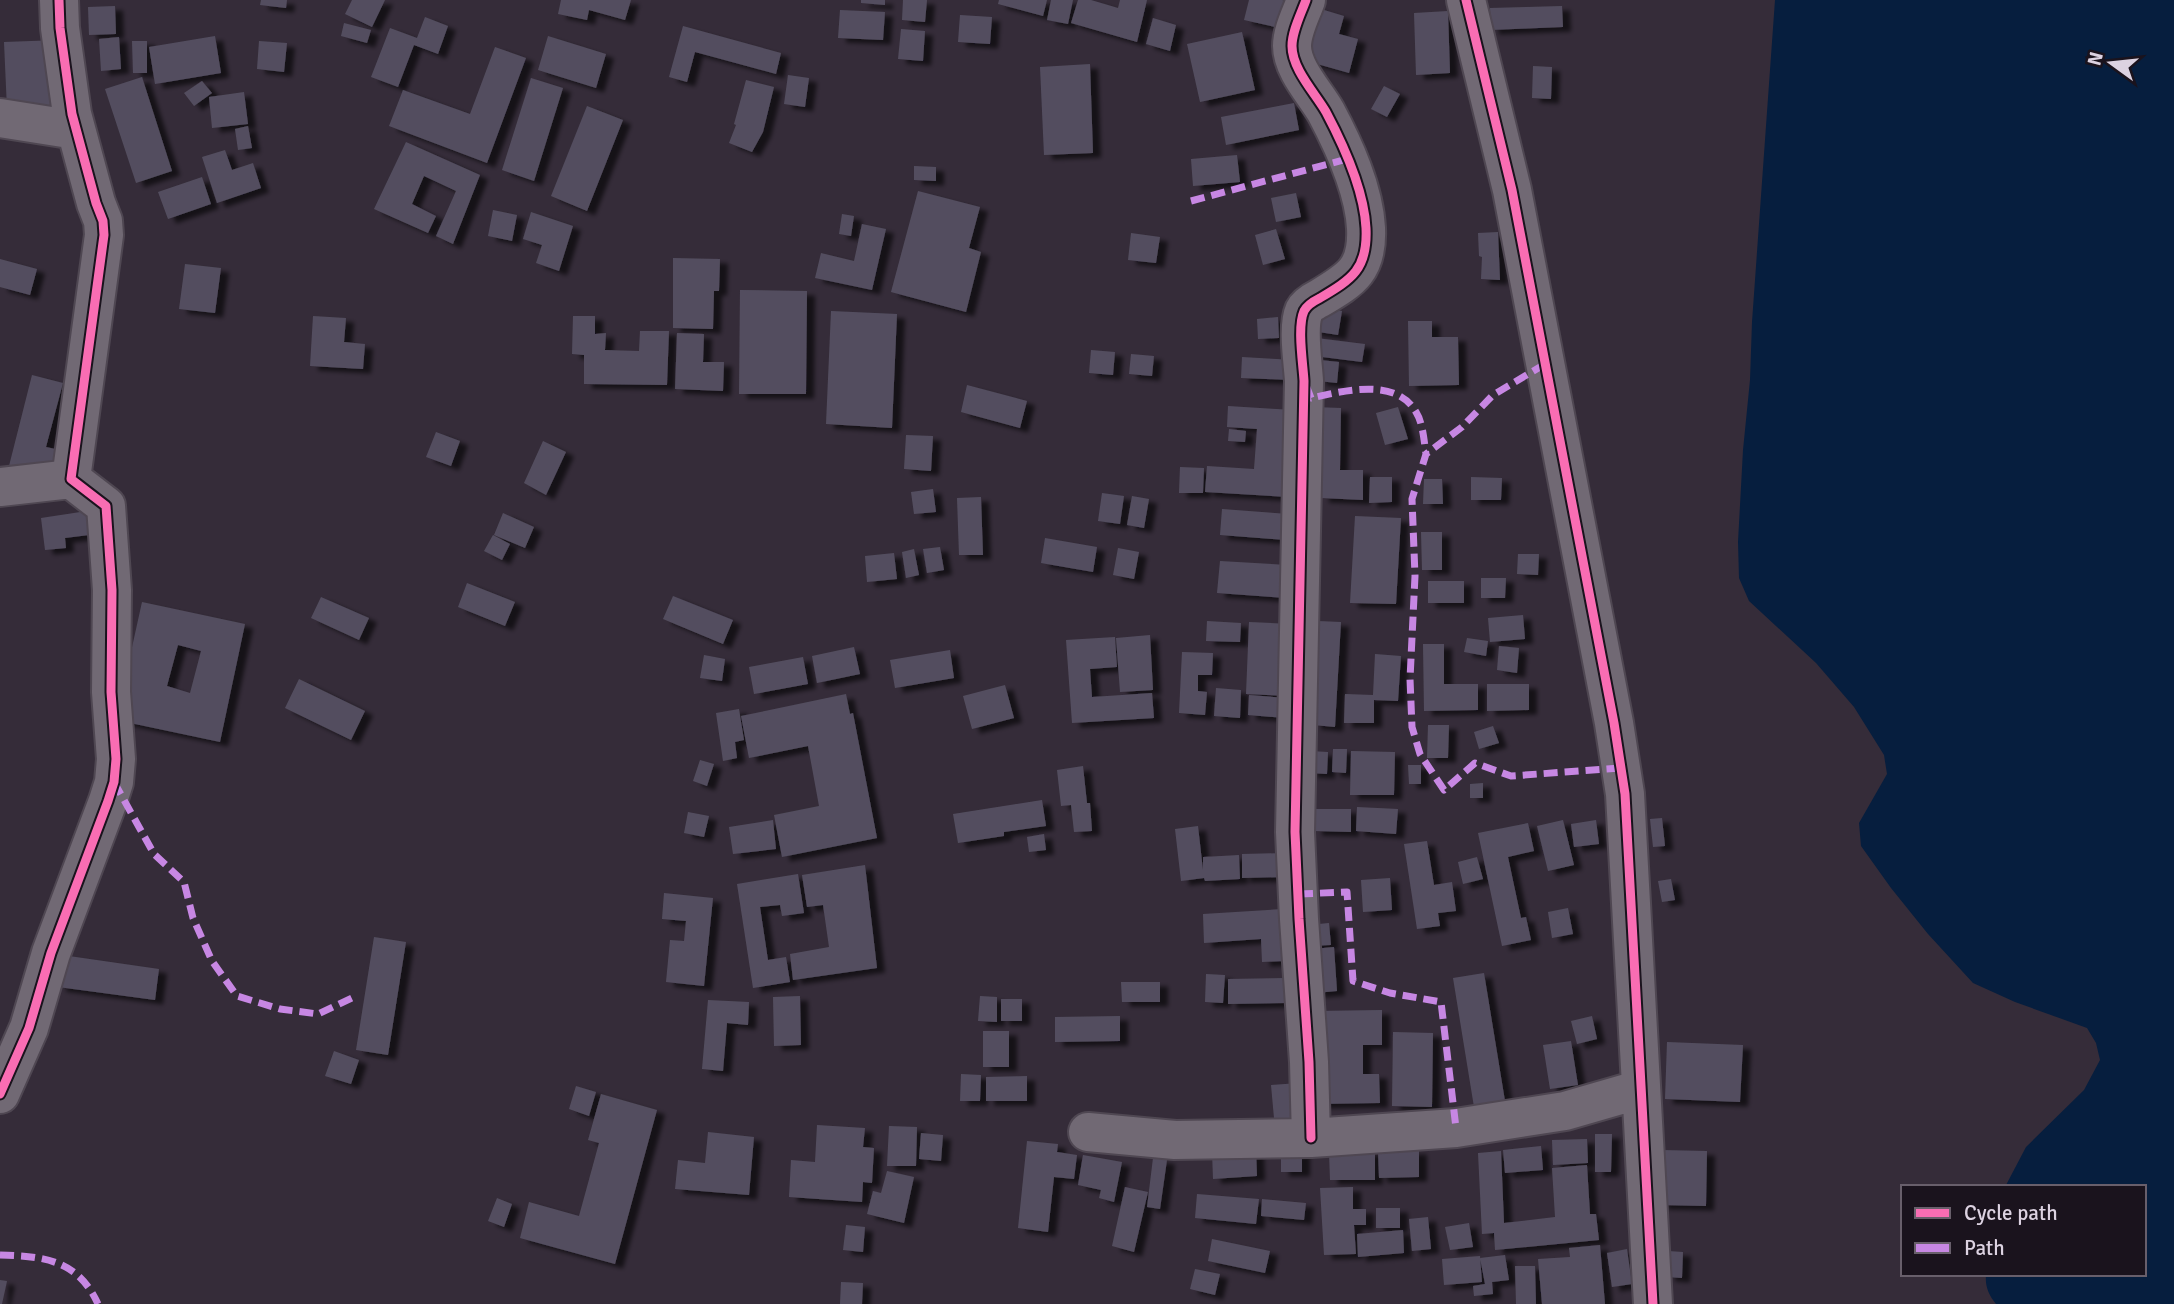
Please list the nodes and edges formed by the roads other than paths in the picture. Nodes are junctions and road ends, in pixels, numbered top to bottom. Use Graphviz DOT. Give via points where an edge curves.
graph roads {
  1 [pos="60,0"];
  2 [pos="1306,0"];
  3 [pos="1465,0"];
  4 [pos="0,118"];
  5 [pos="76,130"];
  6 [pos="71,479"];
  7 [pos="0,487"];
  8 [pos="1641,1089"];
  9 [pos="0,1094"];
  10 [pos="1088,1132"];
  11 [pos="1311,1138"];
  12 [pos="1653,1304"];
  1 -- 5 [label="street"];
  2 -- 11 [label="street" via="1292,46 1294,60 1347,159 1366,229 1358,269 1349,281 1312,302 1301,325 1304,381 1295,832"];
  3 -- 8 [label="street" via="1513,190 1614,723 1625,794"];
  4 -- 5 [label="street"];
  5 -- 6 [label="street" via="104,235"];
  6 -- 7 [label="street"];
  6 -- 9 [label="street" via="106,506 112,590 114,782 51,953 29,1028"];
  8 -- 11 [label="street" via="1565,1111 1512,1120"];
  8 -- 12 [label="street"];
  10 -- 11 [label="street" via="1175,1140"];
}
